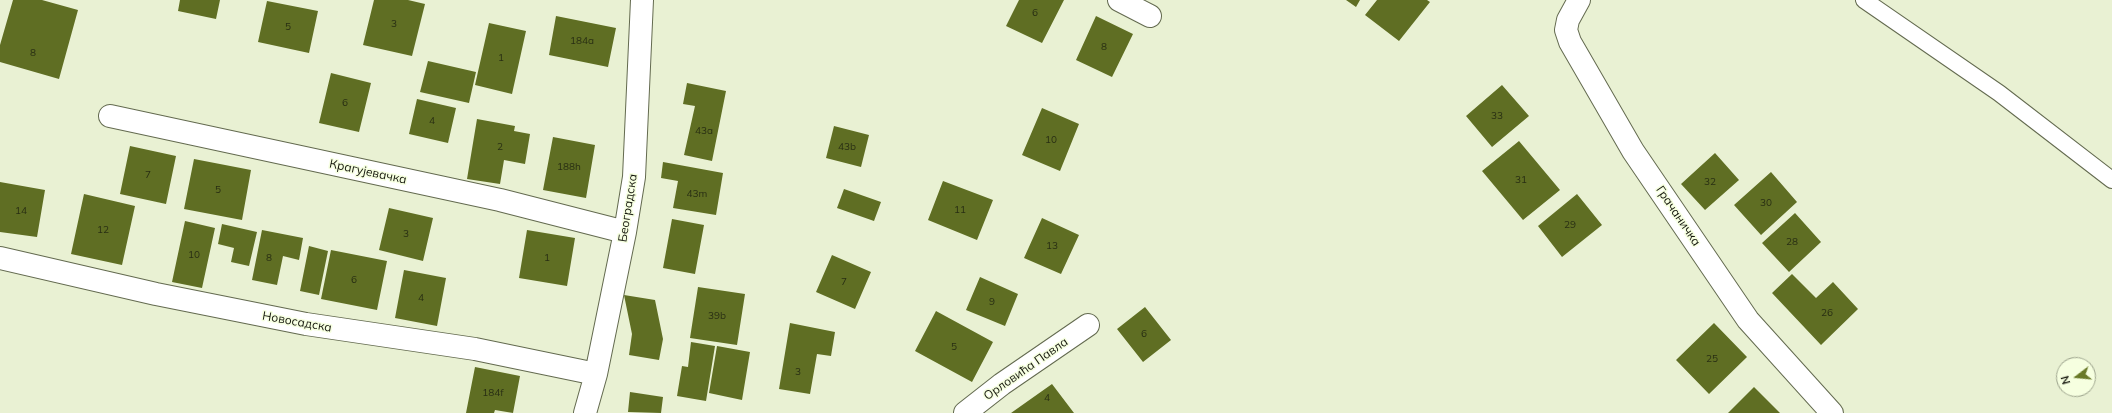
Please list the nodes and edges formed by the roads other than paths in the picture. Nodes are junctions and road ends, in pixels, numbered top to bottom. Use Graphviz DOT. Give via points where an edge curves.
graph roads {
  1 [pos="642,0"];
  2 [pos="1119,0"];
  3 [pos="1579,0"];
  4 [pos="1864,0"];
  5 [pos="1150,16"];
  6 [pos="110,116"];
  7 [pos="2112,180"];
  8 [pos="625,232"];
  9 [pos="0,258"];
  10 [pos="1088,325"];
  11 [pos="596,374"];
  12 [pos="585,413"];
  13 [pos="965,413"];
  14 [pos="1832,413"];
  1 -- 8 [label="street, Београдска" via="634,177"];
  2 -- 5 [label="street"];
  3 -- 14 [label="street, Грачаничка" via="1568,20 1566,30 1570,42 1634,151 1748,320"];
  4 -- 7 [label="lane" via="1999,93"];
  6 -- 8 [label="street, Крагујевачка" via="500,200"];
  8 -- 11 [label="street, Београдска"];
  9 -- 11 [label="street, Новосадска" via="156,294 306,324 475,349"];
  10 -- 13 [label="street, Орловића Павла" via="1002,384"];
  11 -- 12 [label="street, Београдска"];
}
